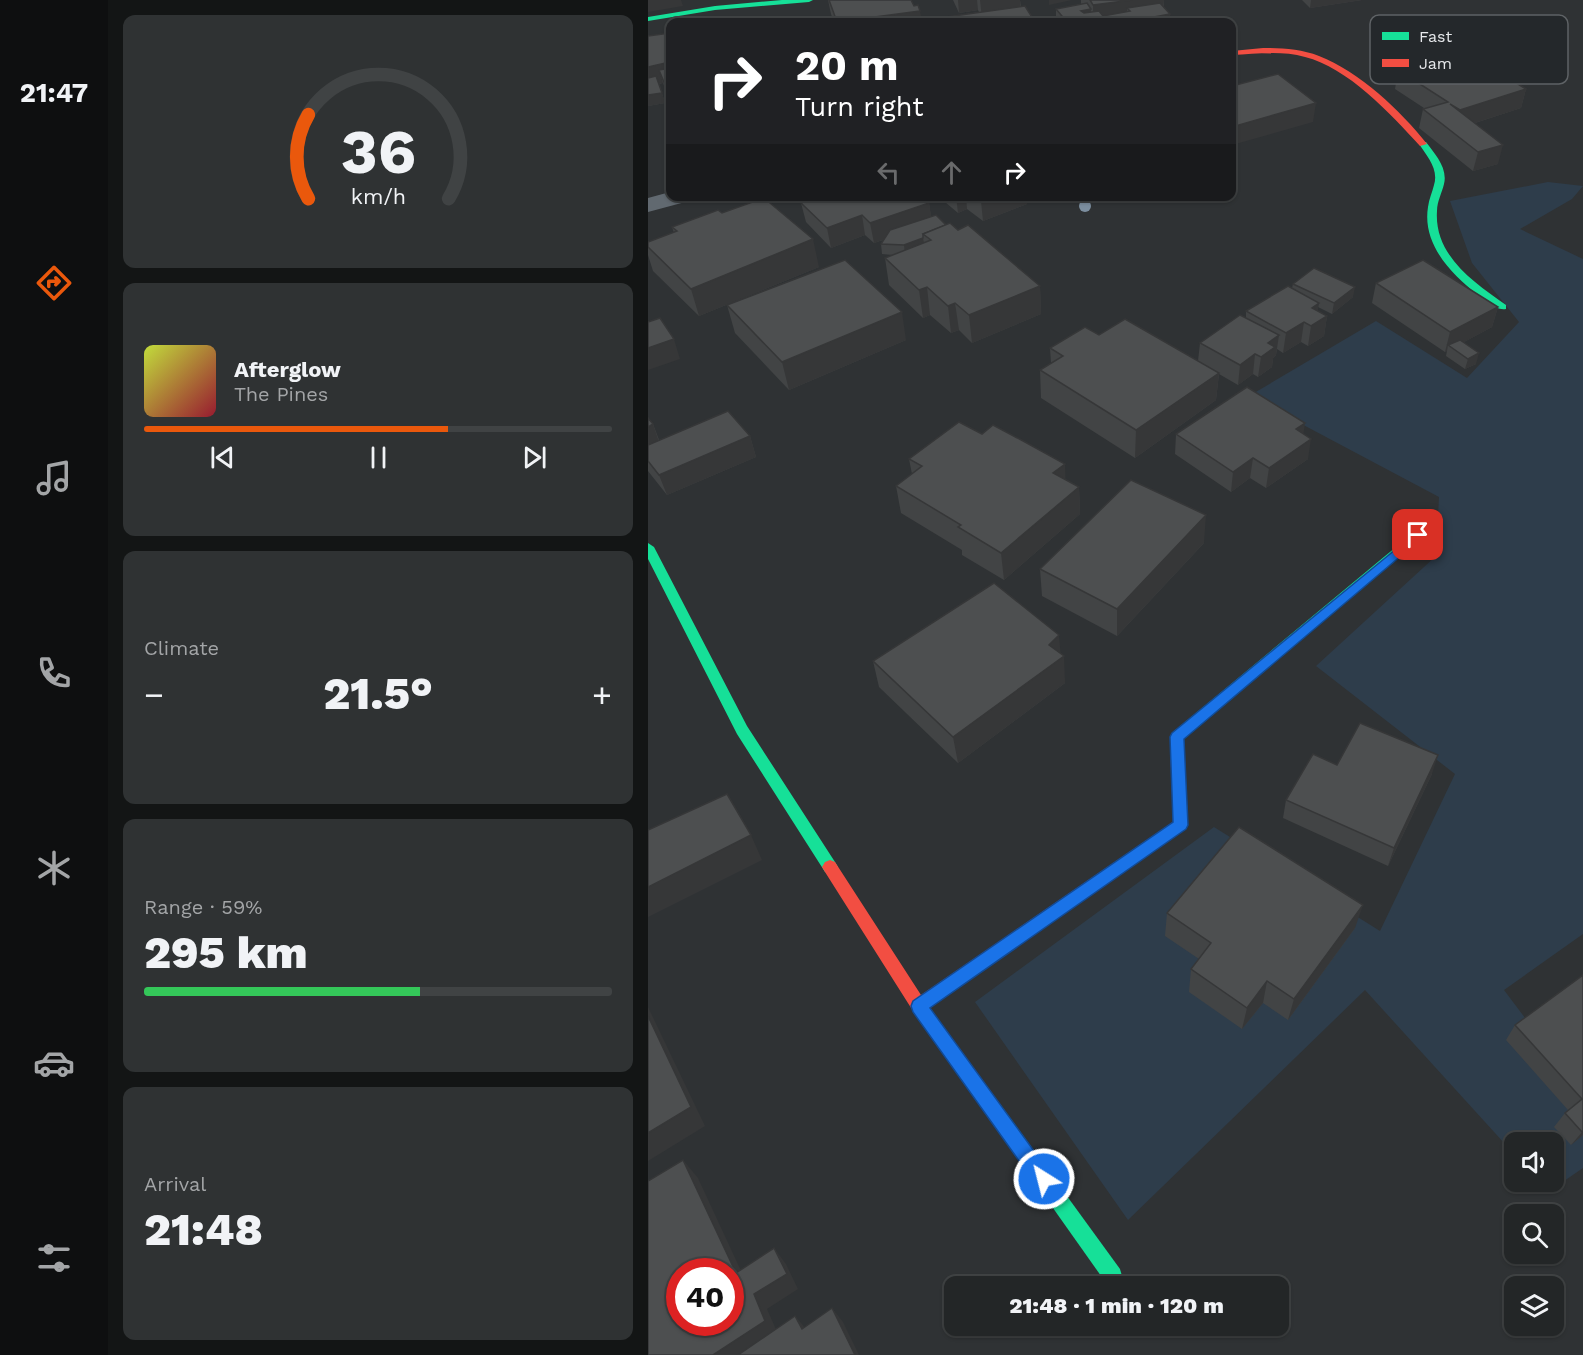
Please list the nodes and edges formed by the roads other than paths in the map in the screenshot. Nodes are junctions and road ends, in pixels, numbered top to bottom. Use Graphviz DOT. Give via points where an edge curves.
graph roads {
  1 [pos="809,0"];
  2 [pos="648,19"];
  3 [pos="1236,53"];
  4 [pos="666,200"];
  5 [pos="648,205"];
  6 [pos="1502,307"];
  7 [pos="1418,535"];
  8 [pos="648,547"];
  9 [pos="919,1006"];
  10 [pos="1113,1276"];
  1 -- 2 [label="street"];
  3 -- 6 [label="street" via="1275,52 1320,59 1379,101 1438,163 1443,178 1431,219 1445,260 1457,274"];
  4 -- 5 [label="street"];
  7 -- 9 [label="street" via="1177,737 1181,825"];
  8 -- 9 [label="street" via="742,730"];
  9 -- 10 [label="street"];
}
